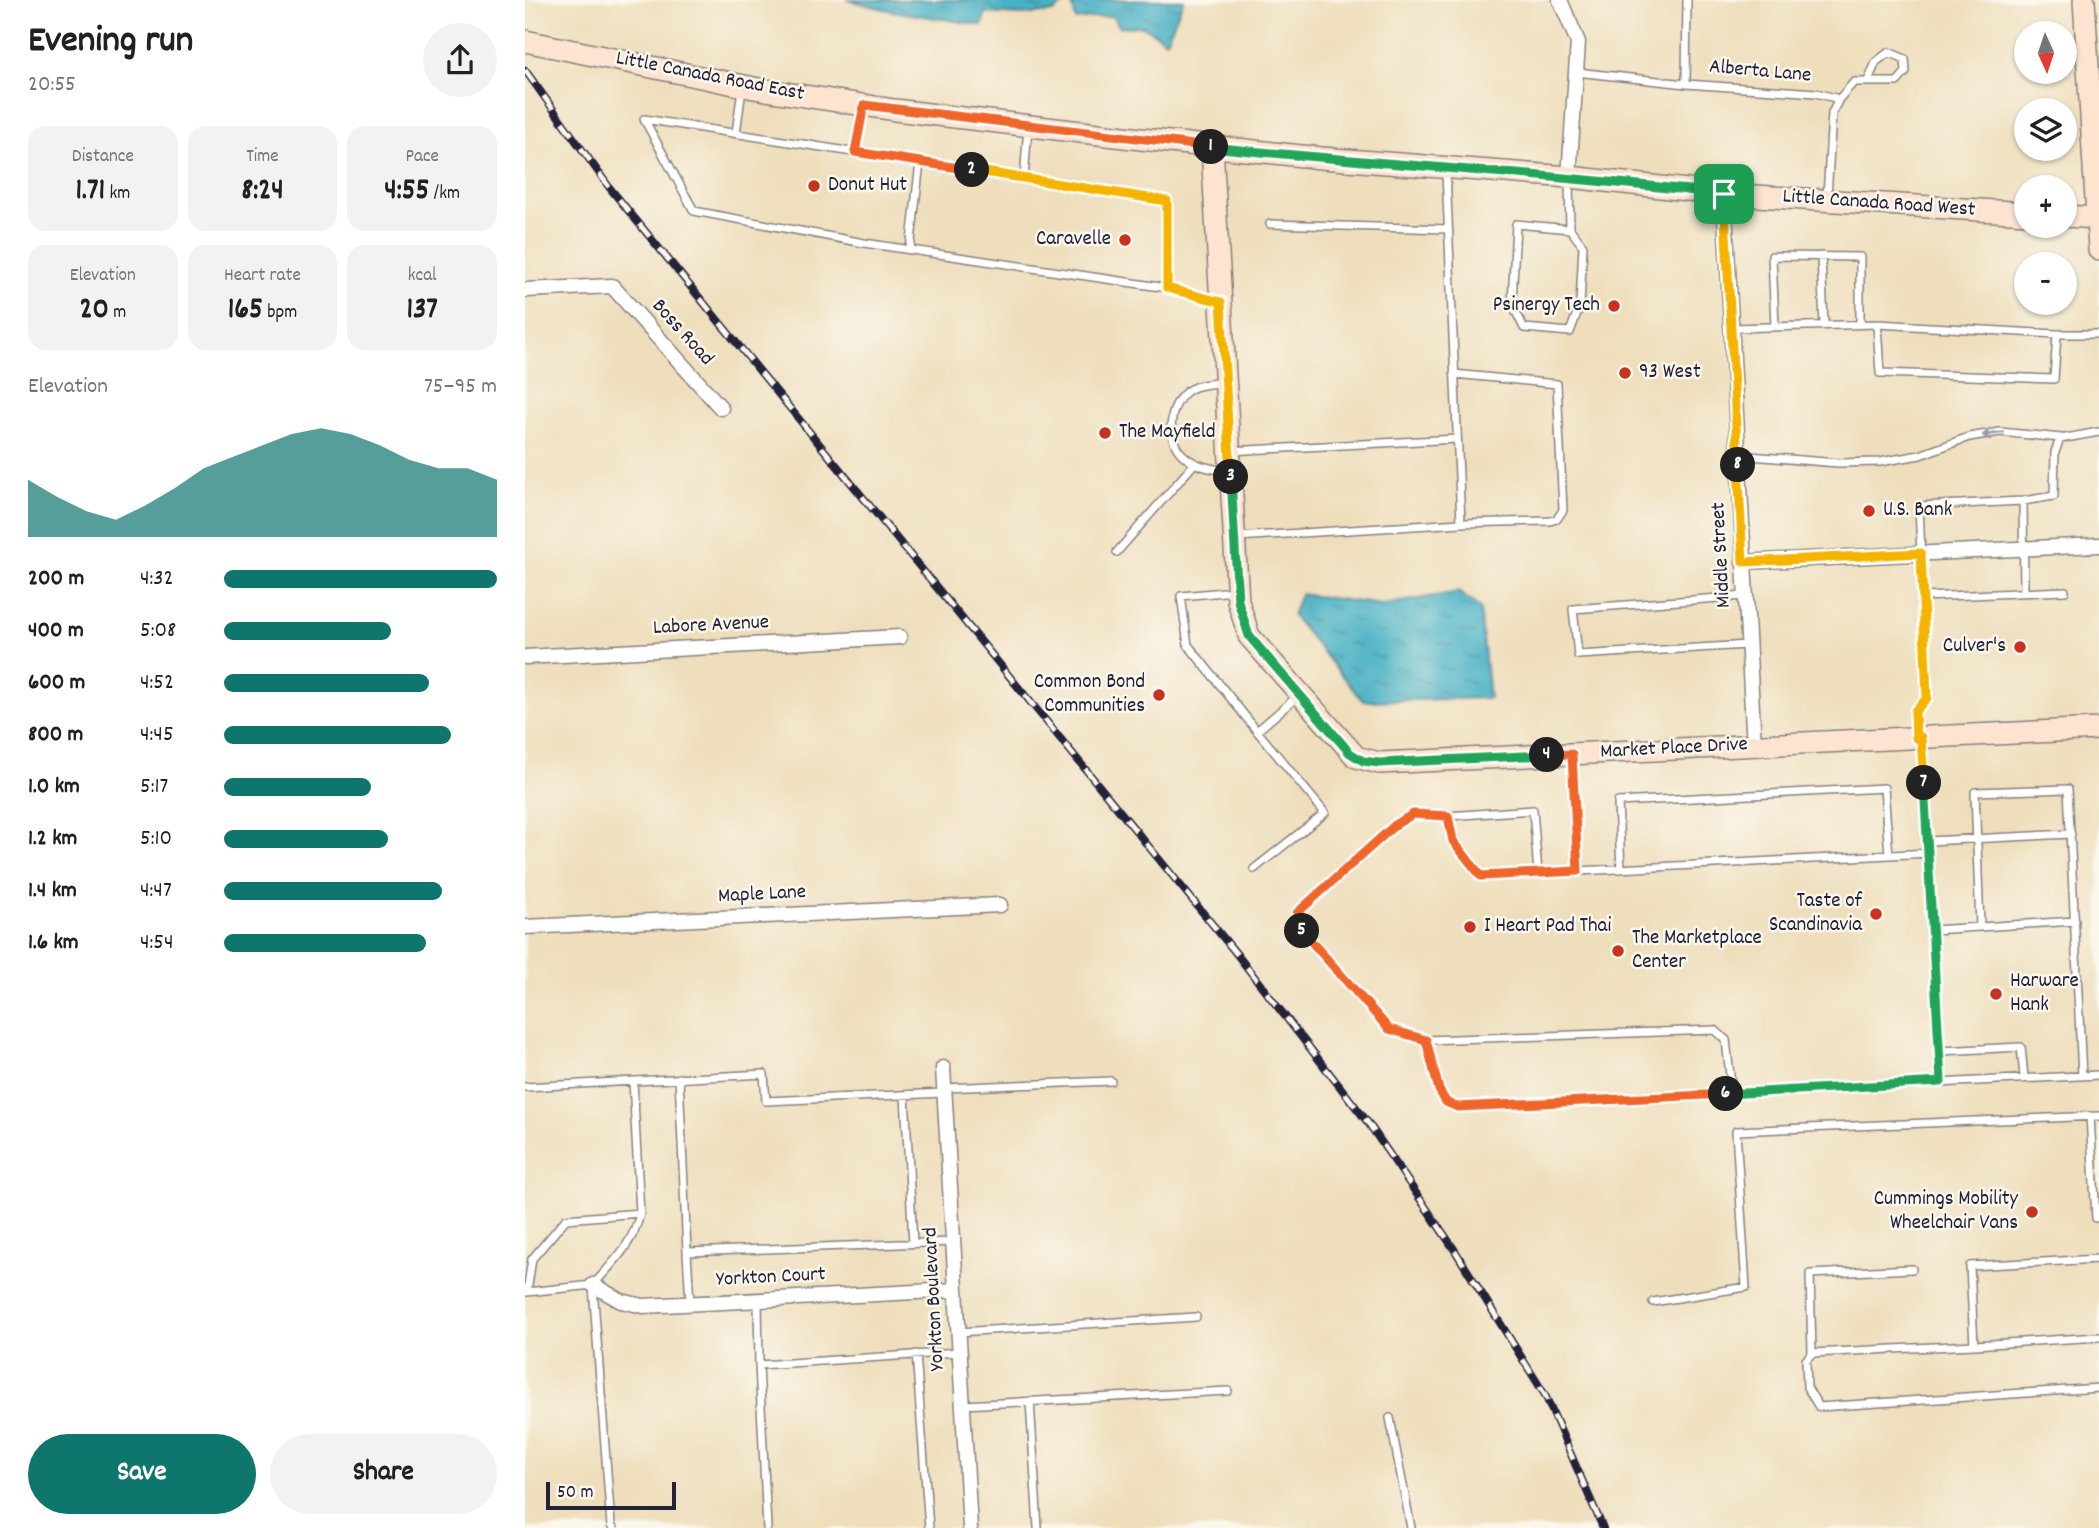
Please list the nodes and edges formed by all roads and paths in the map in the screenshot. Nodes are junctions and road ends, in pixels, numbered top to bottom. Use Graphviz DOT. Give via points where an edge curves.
graph roads {
  1 [pos="1560,0"];
  2 [pos="1688,0"];
  3 [pos="2084,0"];
  4 [pos="525,41"];
  5 [pos="1576,72"];
  6 [pos="2094,78"];
  7 [pos="1868,81"];
  8 [pos="1686,84"];
  9 [pos="743,86"];
  10 [pos="1839,99"];
  11 [pos="864,105"];
  12 [pos="895,110"];
  13 [pos="1028,126"];
  14 [pos="736,133"];
  15 [pos="1212,147"];
  16 [pos="855,152"];
  17 [pos="920,162"];
  18 [pos="1446,167"];
  19 [pos="1569,177"];
  20 [pos="1024,179"];
  21 [pos="1724,194"];
  22 [pos="1827,200"];
  23 [pos="2014,213"];
  24 [pos="2077,217"];
  25 [pos="2097,218"];
  26 [pos="1270,224"];
  27 [pos="1448,229"];
  28 [pos="1570,229"];
  29 [pos="910,250"];
  30 [pos="2099,250"];
  31 [pos="1821,256"];
  32 [pos="1167,288"];
  33 [pos="525,290"];
  34 [pos="1221,302"];
  35 [pos="1860,324"];
  36 [pos="1877,324"];
  37 [pos="1824,325"];
  38 [pos="1775,326"];
  39 [pos="1731,328"];
  40 [pos="2056,334"];
  41 [pos="2099,334"];
  42 [pos="1454,374"];
  43 [pos="1226,382"];
  44 [pos="721,408"];
  45 [pos="2099,432"];
  46 [pos="2061,438"];
  47 [pos="1457,439"];
  48 [pos="1737,455"];
  49 [pos="1230,461"];
  50 [pos="1195,463"];
  51 [pos="2023,501"];
  52 [pos="1461,523"];
  53 [pos="1234,537"];
  54 [pos="2099,545"];
  55 [pos="2022,548"];
  56 [pos="1117,552"];
  57 [pos="1921,553"];
  58 [pos="1743,562"];
  59 [pos="1238,590"];
  60 [pos="2065,591"];
  61 [pos="2024,592"];
  62 [pos="1745,596"];
  63 [pos="1923,597"];
  64 [pos="899,637"];
  65 [pos="1748,645"];
  66 [pos="525,657"];
  67 [pos="1300,694"];
  68 [pos="2099,729"];
  69 [pos="1257,730"];
  70 [pos="1919,737"];
  71 [pos="1754,746"];
  72 [pos="1572,754"];
  73 [pos="1448,816"];
  74 [pos="2071,834"];
  75 [pos="1976,839"];
  76 [pos="1928,841"];
  77 [pos="1929,853"];
  78 [pos="1889,855"];
  79 [pos="1254,869"];
  80 [pos="1621,869"];
  81 [pos="1578,871"];
  82 [pos="1538,873"];
  83 [pos="1000,905"];
  84 [pos="2075,921"];
  85 [pos="525,927"];
  86 [pos="1980,928"];
  87 [pos="1933,930"];
  88 [pos="1426,1040"];
  89 [pos="1940,1051"];
  90 [pos="943,1068"];
  91 [pos="2099,1075"];
  92 [pos="2082,1076"];
  93 [pos="2024,1077"];
  94 [pos="679,1078"];
  95 [pos="633,1081"];
  96 [pos="1111,1081"];
  97 [pos="1941,1082"];
  98 [pos="525,1087"];
  99 [pos="944,1091"];
  100 [pos="1732,1093"];
  101 [pos="905,1095"];
  102 [pos="2090,1116"];
  103 [pos="2099,1116"];
  104 [pos="640,1213"];
  105 [pos="2096,1218"];
  106 [pos="952,1242"];
  107 [pos="913,1243"];
  108 [pos="687,1252"];
  109 [pos="2099,1259"];
  110 [pos="1912,1269"];
  111 [pos="593,1285"];
  112 [pos="955,1290"];
  113 [pos="526,1292"];
  114 [pos="758,1300"];
  115 [pos="1653,1302"];
  116 [pos="690,1303"];
  117 [pos="1196,1317"];
  118 [pos="958,1332"];
  119 [pos="2099,1337"];
  120 [pos="1974,1345"];
  121 [pos="959,1352"];
  122 [pos="1812,1353"];
  123 [pos="916,1354"];
  124 [pos="759,1366"];
  125 [pos="2099,1388"];
  126 [pos="1228,1391"];
  127 [pos="1030,1401"];
  128 [pos="962,1405"];
  129 [pos="1390,1418"];
  130 [pos="613,1528"];
  131 [pos="767,1528"];
  132 [pos="929,1528"];
  133 [pos="970,1528"];
  134 [pos="1038,1528"];
  135 [pos="1411,1528"];
  1 -- 5 [label="street" via="1578,42"];
  2 -- 8 [label="lane"];
  3 -- 6 [label="street"];
  4 -- 9 [label="street, Little Canada Road East"];
  5 -- 8 [label="lane, Alberta Lane"];
  5 -- 19 [label="street"];
  6 -- 25 [label="street"];
  7 -- 7 [label="lane" via="1897,82 1906,72 1905,59 1889,52 1876,62"];
  7 -- 10 [label="lane" via="1854,82"];
  8 -- 10 [label="lane, Alberta Lane" via="1816,93"];
  9 -- 11 [label="street, Little Canada Road East"];
  9 -- 14 [label="lane"];
  10 -- 22 [label="lane, Alberta Lane" via="1832,113"];
  11 -- 12 [label="street, Little Canada Road East"];
  11 -- 16 [label="lane"];
  12 -- 13 [label="street, Little Canada Road West"];
  13 -- 15 [label="street, Little Canada Road West"];
  13 -- 20 [label="lane"];
  14 -- 16 [label="lane"];
  14 -- 29 [label="lane" via="644,119 694,211"];
  15 -- 18 [label="street, Little Canada Road West"];
  15 -- 34 [label="street, Market Place Drive"];
  16 -- 17 [label="lane"];
  17 -- 20 [label="lane"];
  17 -- 29 [label="lane"];
  18 -- 19 [label="street, Little Canada Road West"];
  18 -- 27 [label="lane"];
  19 -- 21 [label="street, Little Canada Road West"];
  19 -- 28 [label="lane"];
  20 -- 32 [label="lane" via="1167,201"];
  21 -- 22 [label="street, Little Canada Road West"];
  21 -- 39 [label="street, Middle Street"];
  22 -- 23 [label="street, Little Canada Road West"];
  24 -- 25 [label="street"];
  25 -- 30 [label="street"];
  26 -- 27 [label="lane"];
  27 -- 42 [label="lane"];
  28 -- 28 [label="lane" via="1516,224 1512,304 1524,328 1570,332 1580,305 1583,246"];
  29 -- 32 [label="lane"];
  31 -- 35 [label="lane" via="1860,257"];
  31 -- 37 [label="lane"];
  31 -- 38 [label="lane" via="1772,256"];
  32 -- 34 [label="lane"];
  33 -- 44 [label="street, Boss Road" via="612,286"];
  34 -- 43 [label="street, Market Place Drive"];
  35 -- 36 [label="lane"];
  35 -- 37 [label="lane"];
  36 -- 40 [label="lane"];
  36 -- 40 [label="lane" via="1879,373 2054,379"];
  37 -- 38 [label="lane"];
  38 -- 39 [label="lane"];
  39 -- 48 [label="street, Middle Street"];
  40 -- 41 [label="lane"];
  42 -- 47 [label="lane"];
  42 -- 52 [label="lane" via="1557,384 1559,422 1563,510 1557,519"];
  43 -- 49 [label="street, Market Place Drive"];
  43 -- 50 [label="lane" via="1194,387 1177,405 1171,432 1181,453"];
  45 -- 46 [label="lane"];
  46 -- 48 [label="lane, one-way" via="2000,432 1880,462"];
  46 -- 51 [label="lane" via="2055,452 2054,496"];
  47 -- 49 [label="lane"];
  47 -- 52 [label="lane"];
  48 -- 58 [label="street, Middle Street"];
  49 -- 50 [label="lane"];
  49 -- 53 [label="street, Market Place Drive"];
  50 -- 56 [label="lane"];
  51 -- 55 [label="lane"];
  51 -- 57 [label="lane" via="1919,506"];
  52 -- 53 [label="lane"];
  53 -- 59 [label="street, Market Place Drive"];
  54 -- 55 [label="street"];
  55 -- 57 [label="street"];
  55 -- 61 [label="lane"];
  57 -- 58 [label="street"];
  57 -- 63 [label="lane"];
  58 -- 62 [label="street, Middle Street"];
  59 -- 67 [label="street, Market Place Drive" via="1249,636"];
  59 -- 69 [label="lane" via="1181,596 1188,645"];
  60 -- 61 [label="lane"];
  61 -- 63 [label="lane"];
  62 -- 65 [label="street, Middle Street"];
  62 -- 65 [label="lane" via="1573,609 1578,655"];
  63 -- 70 [label="lane" via="1927,698 1915,711"];
  64 -- 66 [label="street, Labore Avenue"];
  65 -- 71 [label="street, Middle Street"];
  67 -- 69 [label="lane"];
  67 -- 72 [label="street, Market Place Drive" via="1350,753 1372,763"];
  68 -- 70 [label="street, Market Place Drive"];
  69 -- 79 [label="lane" via="1325,813"];
  70 -- 71 [label="street, Market Place Drive"];
  70 -- 76 [label="lane"];
  71 -- 72 [label="street, Market Place Drive"];
  72 -- 81 [label="lane"];
  73 -- 82 [label="lane" via="1453,841 1481,876"];
  73 -- 82 [label="lane" via="1533,810"];
  73 -- 88 [label="lane" via="1413,814 1395,825 1297,913 1299,926 1389,1029"];
  74 -- 75 [label="lane"];
  74 -- 75 [label="lane" via="2068,789 1975,792"];
  74 -- 84 [label="lane"];
  75 -- 76 [label="lane"];
  75 -- 86 [label="lane"];
  76 -- 77 [label="lane"];
  77 -- 78 [label="lane"];
  77 -- 87 [label="lane"];
  78 -- 80 [label="lane"];
  78 -- 80 [label="lane" via="1884,788 1618,802"];
  80 -- 81 [label="lane"];
  81 -- 82 [label="lane"];
  83 -- 85 [label="street, Maple Lane"];
  84 -- 86 [label="lane"];
  84 -- 92 [label="lane"];
  86 -- 87 [label="lane"];
  87 -- 89 [label="lane"];
  88 -- 100 [label="lane" via="1439,1090 1446,1102 1457,1107"];
  88 -- 100 [label="lane" via="1715,1030 1726,1040"];
  89 -- 93 [label="lane" via="2021,1047"];
  89 -- 97 [label="lane"];
  90 -- 99 [label="street, Yorkton Boulevard"];
  91 -- 92 [label="lane"];
  92 -- 93 [label="lane"];
  93 -- 97 [label="lane"];
  94 -- 95 [label="lane"];
  94 -- 101 [label="lane" via="764,1073 767,1101"];
  94 -- 108 [label="lane"];
  95 -- 98 [label="lane"];
  95 -- 104 [label="lane"];
  96 -- 99 [label="lane"];
  97 -- 100 [label="lane"];
  99 -- 101 [label="lane"];
  99 -- 106 [label="street, Yorkton Boulevard"];
  101 -- 107 [label="lane"];
  102 -- 103 [label="lane"];
  102 -- 105 [label="lane"];
  102 -- 115 [label="lane" via="1736,1131 1746,1287"];
  104 -- 111 [label="lane" via="630,1241"];
  104 -- 113 [label="lane" via="566,1219 531,1259"];
  106 -- 107 [label="lane"];
  106 -- 112 [label="street, Yorkton Boulevard"];
  107 -- 108 [label="lane"];
  108 -- 116 [label="lane"];
  109 -- 120 [label="lane" via="1971,1266"];
  110 -- 122 [label="lane" via="1810,1274"];
  111 -- 113 [label="lane"];
  111 -- 116 [label="street, Yorkton Court" via="621,1301 643,1306"];
  111 -- 130 [label="lane"];
  112 -- 114 [label="street, Yorkton Court"];
  112 -- 118 [label="street, Yorkton Boulevard"];
  114 -- 116 [label="street, Yorkton Court"];
  114 -- 124 [label="lane"];
  117 -- 118 [label="lane"];
  118 -- 121 [label="street, Yorkton Boulevard"];
  119 -- 120 [label="lane"];
  120 -- 122 [label="lane"];
  121 -- 123 [label="lane"];
  121 -- 128 [label="street, Yorkton Boulevard"];
  122 -- 125 [label="lane" via="1806,1360 1807,1387 1819,1407"];
  123 -- 124 [label="lane"];
  123 -- 132 [label="lane"];
  124 -- 131 [label="lane"];
  126 -- 127 [label="lane"];
  127 -- 128 [label="lane"];
  127 -- 134 [label="lane"];
  128 -- 133 [label="street, Yorkton Boulevard"];
  129 -- 135 [label="lane"];
}
